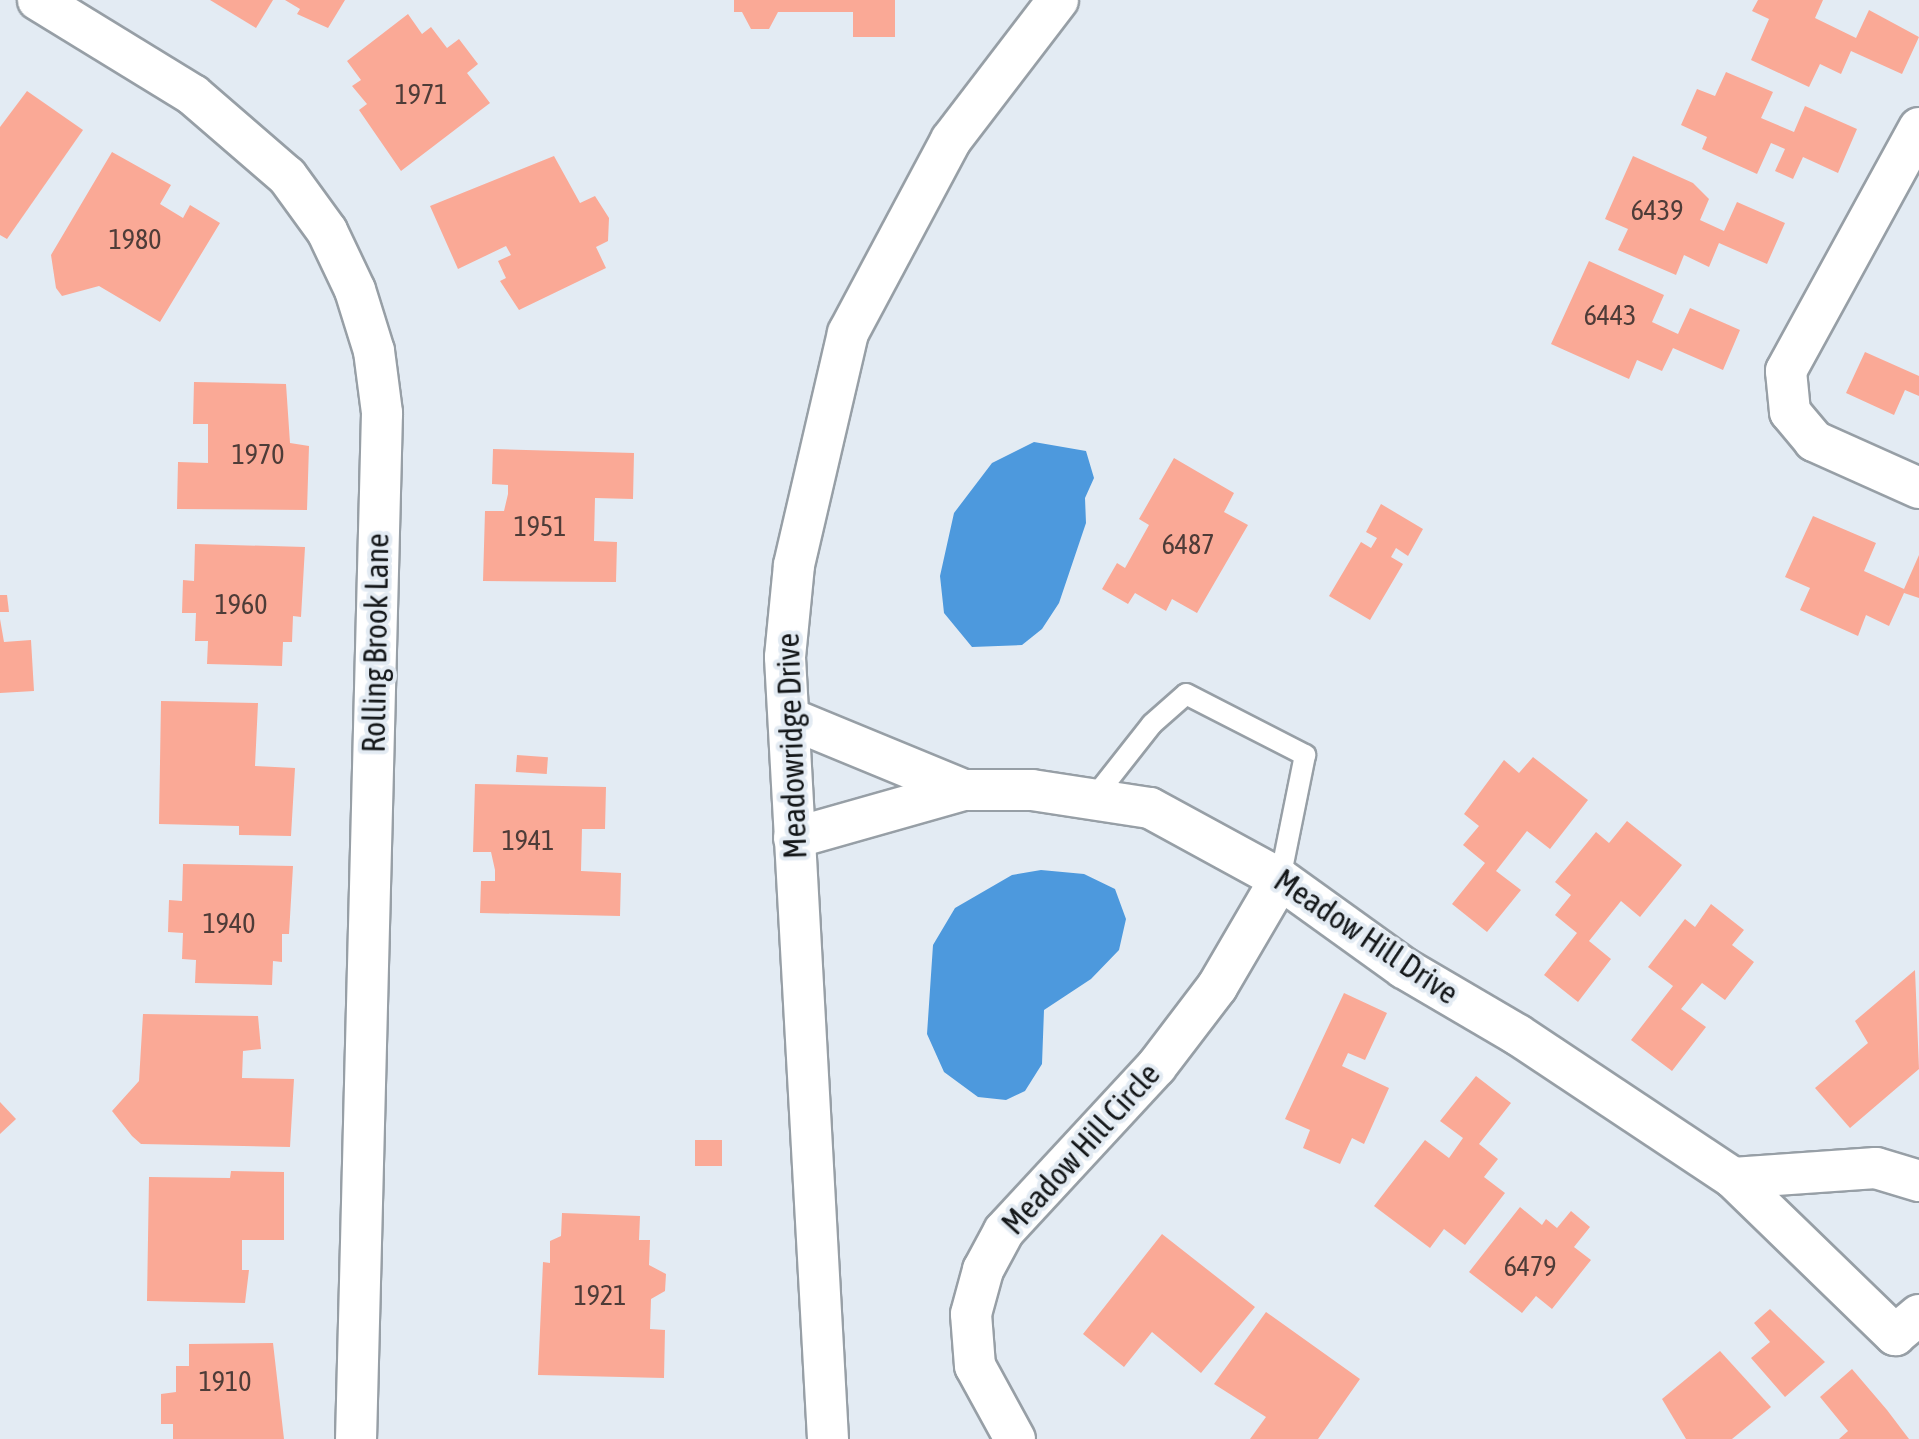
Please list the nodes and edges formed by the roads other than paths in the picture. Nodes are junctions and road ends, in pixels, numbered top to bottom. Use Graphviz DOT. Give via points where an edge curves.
graph roads {
  1 [pos="38,0"];
  2 [pos="1058,0"];
  3 [pos="1919,128"];
  4 [pos="1919,488"];
  5 [pos="789,718"];
  6 [pos="964,790"];
  7 [pos="1093,800"];
  8 [pos="794,838"];
  9 [pos="1280,879"];
  10 [pos="1733,1178"];
  11 [pos="1919,1181"];
  12 [pos="1919,1316"];
  13 [pos="356,1439"];
  14 [pos="828,1439"];
  15 [pos="1015,1439"];
  1 -- 13 [label="street, Rolling Brook Lane" via="193,95 287,176 327,231 374,351 382,413"];
  2 -- 5 [label="street, Meadowridge Drive" via="951,140 848,333 794,565 785,657"];
  3 -- 4 [label="street" via="1786,371 1790,412 1814,440"];
  5 -- 6 [label="street, Meadow Hill Drive"];
  5 -- 8 [label="street, Meadowridge Drive"];
  6 -- 7 [label="street, Meadow Hill Drive"];
  6 -- 8 [label="street, Meadow Hill Drive"];
  7 -- 9 [label="street, Meadow Hill Drive" via="1150,808"];
  7 -- 9 [label="lane" via="1152,724 1186,694 1305,755"];
  8 -- 14 [label="street, Meadowridge Drive"];
  9 -- 10 [label="street, Meadow Hill Drive" via="1404,968 1518,1034"];
  9 -- 15 [label="street, Meadow Hill Circle" via="1217,987 1166,1054 1004,1231 983,1270 972,1314 975,1366"];
  10 -- 11 [label="street" via="1876,1168"];
  10 -- 12 [label="street, Meadow Hill Drive" via="1895,1335"];
}
